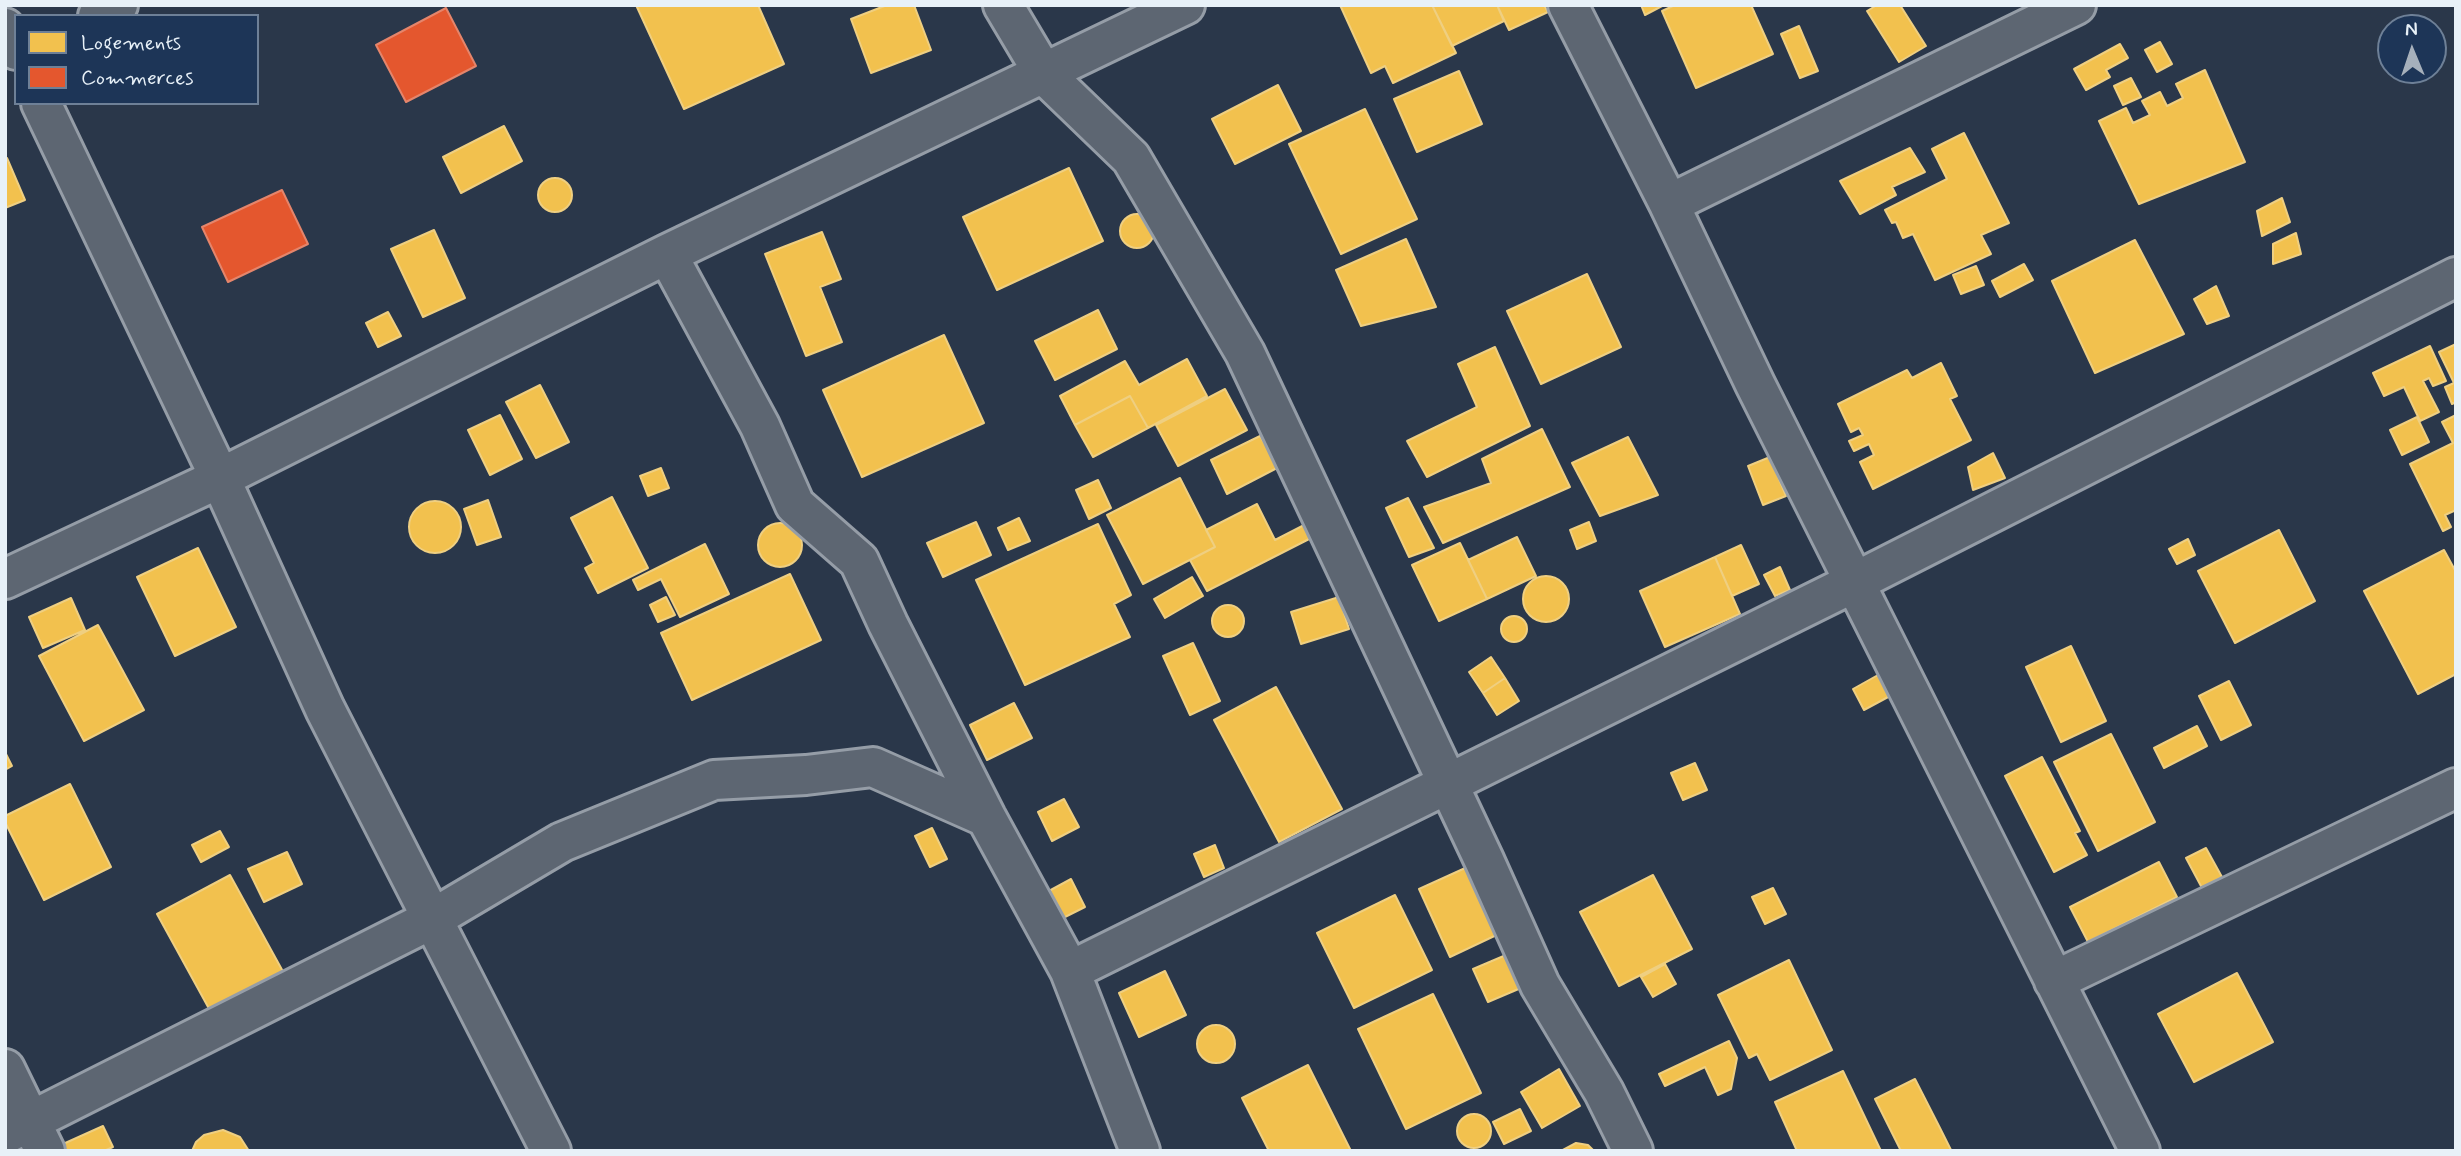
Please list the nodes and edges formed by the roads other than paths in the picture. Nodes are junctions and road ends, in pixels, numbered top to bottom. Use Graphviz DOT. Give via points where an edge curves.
graph roads {
  1 [pos="118,5"];
  2 [pos="1003,5"];
  3 [pos="1185,5"];
  4 [pos="1568,5"];
  5 [pos="2076,5"];
  6 [pos="102,14"];
  7 [pos="5,28"];
  8 [pos="14,46"];
  9 [pos="1044,74"];
  10 [pos="42,105"];
  11 [pos="1669,204"];
  12 [pos="667,254"];
  13 [pos="2456,277"];
  14 [pos="220,478"];
  15 [pos="5,579"];
  16 [pos="1855,582"];
  17 [pos="1449,786"];
  18 [pos="2456,788"];
  19 [pos="986,817"];
  20 [pos="432,919"];
  21 [pos="1070,971"];
  22 [pos="2054,981"];
  23 [pos="5,1069"];
  24 [pos="27,1135"];
  25 [pos="551,1151"];
  26 [pos="1140,1151"];
  27 [pos="1633,1151"];
  28 [pos="2140,1151"];
  1 -- 6 [label="street"];
  2 -- 9 [label="street"];
  3 -- 9 [label="street"];
  4 -- 11 [label="street"];
  5 -- 11 [label="street"];
  7 -- 8 [label="street"];
  9 -- 12 [label="street"];
  9 -- 17 [label="street" via="1131,158 1245,353"];
  10 -- 14 [label="street"];
  11 -- 16 [label="street"];
  12 -- 14 [label="street"];
  12 -- 19 [label="street" via="760,426 796,505 859,561"];
  13 -- 16 [label="street"];
  14 -- 15 [label="street"];
  14 -- 20 [label="street" via="325,709"];
  16 -- 17 [label="street"];
  16 -- 22 [label="street"];
  17 -- 21 [label="street"];
  17 -- 27 [label="street" via="1540,985 1604,1092"];
  18 -- 22 [label="street"];
  19 -- 20 [label="street" via="873,767 713,780 562,842"];
  19 -- 21 [label="street"];
  20 -- 24 [label="street"];
  20 -- 25 [label="street"];
  21 -- 26 [label="street"];
  22 -- 28 [label="street"];
  23 -- 24 [label="street"];
}
